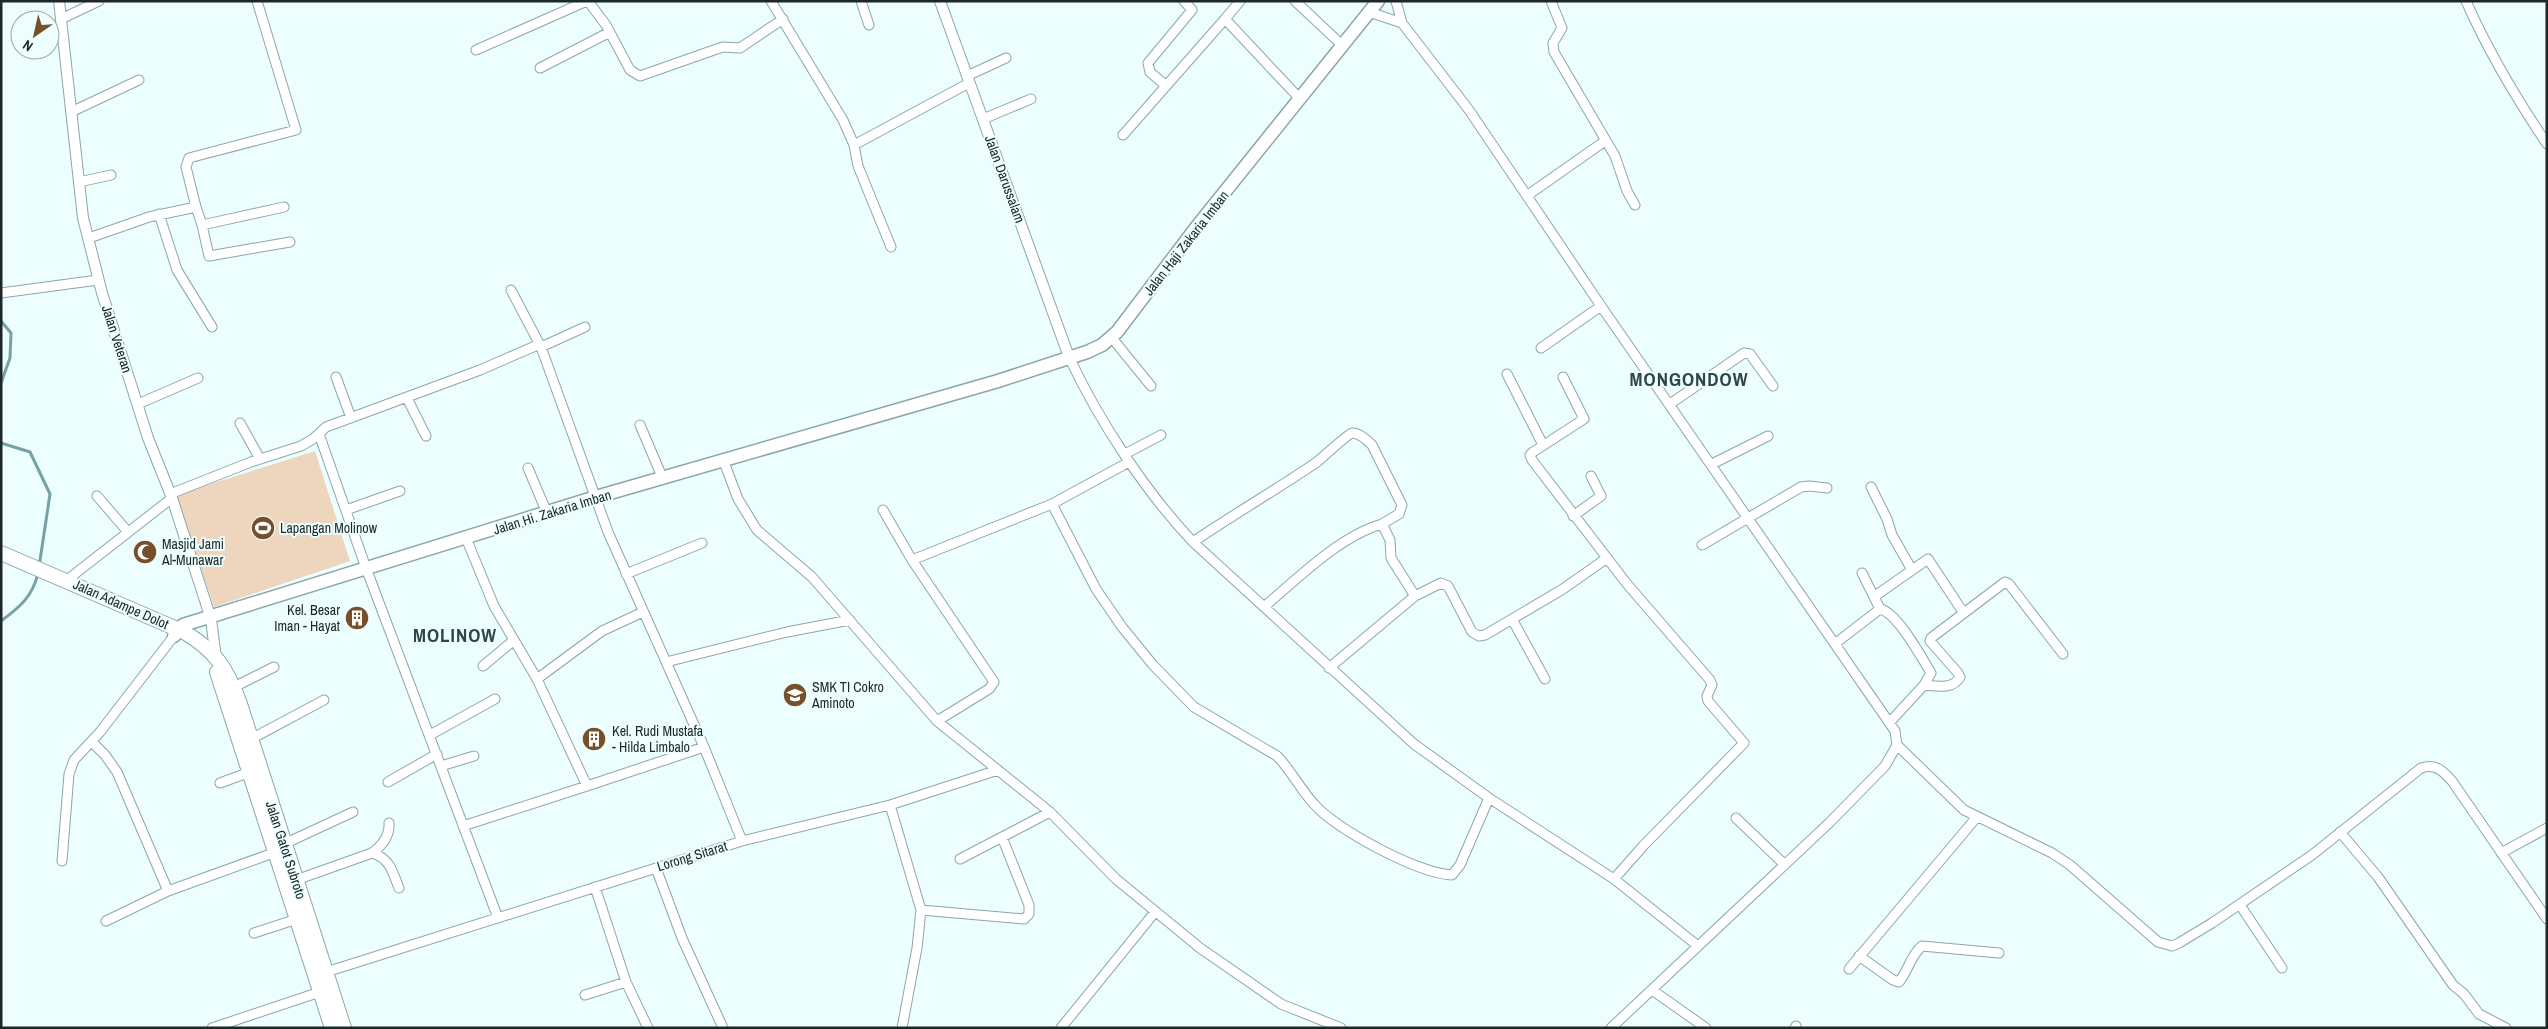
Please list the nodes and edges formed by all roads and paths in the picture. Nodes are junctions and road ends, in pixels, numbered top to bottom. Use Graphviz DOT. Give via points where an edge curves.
graph roads {
  1 [pos="59,1"];
  2 [pos="99,1"];
  3 [pos="257,1"];
  4 [pos="588,1"];
  5 [pos="771,1"];
  6 [pos="861,1"];
  7 [pos="940,1"];
  8 [pos="1184,1"];
  9 [pos="1240,1"];
  10 [pos="1295,1"];
  11 [pos="1378,1"];
  12 [pos="1396,1"];
  13 [pos="1551,1"];
  14 [pos="2466,1"];
  15 [pos="1369,12"];
  16 [pos="61,19"];
  17 [pos="783,19"];
  18 [pos="1225,19"];
  19 [pos="1402,23"];
  20 [pos="869,25"];
  21 [pos="610,32"];
  22 [pos="1342,46"];
  23 [pos="476,50"];
  24 [pos="1006,58"];
  25 [pos="540,68"];
  26 [pos="139,80"];
  27 [pos="968,80"];
  28 [pos="1166,86"];
  29 [pos="1031,99"];
  30 [pos="1300,99"];
  31 [pos="71,112"];
  32 [pos="983,119"];
  33 [pos="1123,135"];
  34 [pos="1605,141"];
  35 [pos="2547,144"];
  36 [pos="854,145"];
  37 [pos="111,175"];
  38 [pos="79,182"];
  39 [pos="1528,195"];
  40 [pos="1636,204"];
  41 [pos="196,207"];
  42 [pos="284,207"];
  43 [pos="159,214"];
  44 [pos="202,225"];
  45 [pos="89,238"];
  46 [pos="290,242"];
  47 [pos="891,247"];
  48 [pos="98,280"];
  49 [pos="511,290"];
  50 [pos="1,293"];
  51 [pos="1601,306"];
  52 [pos="585,326"];
  53 [pos="212,327"];
  54 [pos="1112,338"];
  55 [pos="540,346"];
  56 [pos="1541,348"];
  57 [pos="1069,357"];
  58 [pos="1507,374"];
  59 [pos="336,377"];
  60 [pos="1563,377"];
  61 [pos="198,378"];
  62 [pos="1151,386"];
  63 [pos="1773,386"];
  64 [pos="408,398"];
  65 [pos="935,398"];
  66 [pos="138,404"];
  67 [pos="1670,404"];
  68 [pos="350,418"];
  69 [pos="240,423"];
  70 [pos="640,425"];
  71 [pos="319,434"];
  72 [pos="1161,435"];
  73 [pos="426,436"];
  74 [pos="1768,436"];
  75 [pos="1543,445"];
  76 [pos="1127,458"];
  77 [pos="260,459"];
  78 [pos="724,462"];
  79 [pos="1712,464"];
  80 [pos="528,468"];
  81 [pos="1591,476"];
  82 [pos="663,479"];
  83 [pos="1871,487"];
  84 [pos="1827,488"];
  85 [pos="400,491"];
  86 [pos="97,496"];
  87 [pos="171,496"];
  88 [pos="596,497"];
  89 [pos="1052,504"];
  90 [pos="346,510"];
  91 [pos="883,510"];
  92 [pos="547,513"];
  93 [pos="1573,516"];
  94 [pos="1749,517"];
  95 [pos="1382,524"];
  96 [pos="128,532"];
  97 [pos="466,538"];
  98 [pos="1194,542"];
  99 [pos="702,543"];
  100 [pos="1702,545"];
  101 [pos="1,553"];
  102 [pos="1607,558"];
  103 [pos="912,560"];
  104 [pos="1,563"];
  105 [pos="366,568"];
  106 [pos="31,570"];
  107 [pos="1912,570"];
  108 [pos="1862,573"];
  109 [pos="626,574"];
  110 [pos="48,577"];
  111 [pos="67,580"];
  112 [pos="1415,596"];
  113 [pos="1875,596"];
  114 [pos="1265,606"];
  115 [pos="1880,609"];
  116 [pos="643,612"];
  117 [pos="1963,612"];
  118 [pos="212,618"];
  119 [pos="1512,619"];
  120 [pos="850,620"];
  121 [pos="176,632"];
  122 [pos="514,640"];
  123 [pos="1836,643"];
  124 [pos="2063,654"];
  125 [pos="666,662"];
  126 [pos="484,666"];
  127 [pos="274,667"];
  128 [pos="220,668"];
  129 [pos="1329,668"];
  130 [pos="537,679"];
  131 [pos="1545,679"];
  132 [pos="1924,685"];
  133 [pos="234,687"];
  134 [pos="495,699"];
  135 [pos="324,700"];
  136 [pos="937,721"];
  137 [pos="1890,722"];
  138 [pos="241,726"];
  139 [pos="430,735"];
  140 [pos="251,739"];
  141 [pos="92,742"];
  142 [pos="1897,745"];
  143 [pos="704,747"];
  144 [pos="437,754"];
  145 [pos="474,756"];
  146 [pos="441,766"];
  147 [pos="998,770"];
  148 [pos="250,772"];
  149 [pos="388,782"];
  150 [pos="220,783"];
  151 [pos="587,786"];
  152 [pos="1490,798"];
  153 [pos="890,804"];
  154 [pos="353,812"];
  155 [pos="1050,812"];
  156 [pos="1736,818"];
  157 [pos="1976,818"];
  158 [pos="389,822"];
  159 [pos="463,826"];
  160 [pos="2547,828"];
  161 [pos="2340,832"];
  162 [pos="1002,837"];
  163 [pos="742,841"];
  164 [pos="280,848"];
  165 [pos="372,853"];
  166 [pos="2501,853"];
  167 [pos="960,859"];
  168 [pos="62,861"];
  169 [pos="1784,864"];
  170 [pos="656,868"];
  171 [pos="1614,879"];
  172 [pos="296,880"];
  173 [pos="595,886"];
  174 [pos="399,888"];
  175 [pos="168,891"];
  176 [pos="2240,905"];
  177 [pos="921,910"];
  178 [pos="1155,912"];
  179 [pos="2546,917"];
  180 [pos="498,918"];
  181 [pos="297,919"];
  182 [pos="106,921"];
  183 [pos="254,933"];
  184 [pos="1698,946"];
  185 [pos="1998,953"];
  186 [pos="1858,956"];
  187 [pos="2282,968"];
  188 [pos="1849,969"];
  189 [pos="320,974"];
  190 [pos="626,982"];
  191 [pos="1652,990"];
  192 [pos="320,992"];
  193 [pos="584,995"];
  194 [pos="212,1028"];
  195 [pos="332,1028"];
  196 [pos="344,1028"];
  197 [pos="648,1028"];
  198 [pos="724,1028"];
  199 [pos="902,1028"];
  200 [pos="1061,1028"];
  201 [pos="1341,1028"];
  202 [pos="1610,1028"];
  203 [pos="1706,1028"];
  204 [pos="2506,1028"];
  1 -- 16 [label="street, Jalan Veteran"];
  2 -- 16 [label="street"];
  3 -- 41 [label="street" via="296,130 189,158 186,167"];
  4 -- 21 [label="street"];
  4 -- 23 [label="street"];
  5 -- 17 [label="street"];
  6 -- 20 [label="street"];
  7 -- 27 [label="street, Jalan Darussalam"];
  8 -- 28 [label="street" via="1192,10 1148,63 1150,72"];
  9 -- 18 [label="street"];
  10 -- 22 [label="street"];
  11 -- 15 [label="main road, Jalan Haji Zakaria Imban"];
  12 -- 19 [label="street"];
  13 -- 34 [label="street" via="1562,28 1554,43 1554,52"];
  14 -- 35 [label="street" via="2485,42"];
  15 -- 19 [label="street"];
  15 -- 22 [label="main road, Jalan Haji Zakaria Imban"];
  16 -- 31 [label="street, Jalan Veteran"];
  17 -- 21 [label="street" via="740,48 718,48 640,76 630,70"];
  17 -- 36 [label="street" via="843,120"];
  18 -- 28 [label="street"];
  18 -- 30 [label="street"];
  19 -- 39 [label="street" via="1447,79"];
  21 -- 25 [label="street"];
  22 -- 30 [label="main road, Jalan Haji Zakaria Imban"];
  24 -- 27 [label="street"];
  26 -- 31 [label="street"];
  27 -- 32 [label="street, Jalan Darussalam"];
  27 -- 36 [label="street"];
  28 -- 33 [label="street"];
  29 -- 32 [label="street"];
  30 -- 54 [label="main road, Jalan Haji Zakaria Imban" via="1194,229"];
  31 -- 38 [label="street, Jalan Veteran"];
  32 -- 57 [label="street, Jalan Darussalam"];
  34 -- 39 [label="street"];
  34 -- 40 [label="street"];
  36 -- 47 [label="street" via="858,166"];
  37 -- 38 [label="street"];
  38 -- 45 [label="street, Jalan Veteran"];
  39 -- 51 [label="street"];
  41 -- 43 [label="street"];
  41 -- 44 [label="street"];
  42 -- 44 [label="street"];
  43 -- 45 [label="street"];
  43 -- 53 [label="street" via="177,270"];
  44 -- 46 [label="street" via="209,256"];
  45 -- 48 [label="street, Jalan Veteran"];
  48 -- 50 [label="street"];
  48 -- 66 [label="street, Jalan Veteran"];
  49 -- 55 [label="street, Lorong Sitarat"];
  51 -- 56 [label="street"];
  51 -- 67 [label="street"];
  52 -- 55 [label="street"];
  54 -- 57 [label="main road, Jalan Haji Zakaria Imban" via="1087,352"];
  54 -- 62 [label="street"];
  55 -- 64 [label="street"];
  55 -- 88 [label="street, Lorong Sitarat"];
  57 -- 65 [label="main road, Jalan Haji Zakaria Imban"];
  57 -- 76 [label="street"];
  58 -- 75 [label="street"];
  59 -- 68 [label="street"];
  60 -- 75 [label="street" via="1584,419"];
  61 -- 66 [label="street"];
  63 -- 67 [label="street" via="1750,354 1744,353"];
  64 -- 68 [label="street"];
  64 -- 73 [label="street"];
  65 -- 78 [label="main road, Jalan Hi. Zakaria Imban"];
  66 -- 87 [label="street, Jalan Veteran"];
  67 -- 79 [label="street"];
  68 -- 71 [label="street" via="326,426"];
  69 -- 77 [label="street"];
  70 -- 82 [label="street"];
  71 -- 77 [label="street" via="301,446"];
  71 -- 90 [label="street"];
  72 -- 76 [label="street"];
  74 -- 79 [label="street"];
  75 -- 93 [label="street" via="1532,452 1532,460"];
  76 -- 89 [label="street"];
  76 -- 98 [label="street" via="1169,516"];
  77 -- 87 [label="street"];
  78 -- 82 [label="main road, Jalan Hi. Zakaria Imban"];
  78 -- 120 [label="street" via="748,518 768,540 812,577"];
  79 -- 94 [label="street"];
  80 -- 92 [label="street"];
  81 -- 93 [label="street" via="1602,496"];
  82 -- 88 [label="main road, Jalan Hi. Zakaria Imban"];
  83 -- 107 [label="street"];
  84 -- 94 [label="street" via="1801,488"];
  85 -- 90 [label="street"];
  86 -- 96 [label="street"];
  87 -- 96 [label="street"];
  87 -- 118 [label="street, Jalan Veteran"];
  88 -- 92 [label="main road, Jalan Hi. Zakaria Imban"];
  88 -- 109 [label="street, Lorong Sitarat"];
  89 -- 103 [label="street"];
  89 -- 152 [label="street" via="1096,589 1152,665 1194,708 1277,756 1314,805 1331,820 1385,851 1441,874 1452,874 1460,865"];
  90 -- 105 [label="street"];
  91 -- 103 [label="street"];
  92 -- 97 [label="main road, Jalan Hi. Zakaria Imban"];
  93 -- 102 [label="street"];
  94 -- 100 [label="street"];
  94 -- 123 [label="street"];
  95 -- 98 [label="street" via="1399,514 1402,505 1372,445 1354,433 1347,435 1317,462"];
  95 -- 112 [label="street" via="1390,540 1391,558"];
  95 -- 114 [label="street" via="1335,549"];
  96 -- 111 [label="street"];
  97 -- 105 [label="main road, Jalan Hi. Zakaria Imban"];
  97 -- 122 [label="street" via="494,606"];
  98 -- 114 [label="street"];
  99 -- 109 [label="street"];
  101 -- 106 [label="highway, Jalan Adampe Dolot"];
  102 -- 119 [label="street"];
  102 -- 171 [label="street" via="1710,680 1708,701 1744,743"];
  103 -- 136 [label="street" via="994,682"];
  104 -- 106 [label="highway, Jalan Adampe Dolot"];
  105 -- 118 [label="main road, Jalan Hi. Zakaria Imban"];
  105 -- 139 [label="street"];
  106 -- 110 [label="highway, Jalan Adampe Dolot"];
  107 -- 113 [label="street"];
  107 -- 117 [label="street" via="1925,560 1932,561"];
  108 -- 113 [label="street"];
  109 -- 116 [label="street, Lorong Sitarat"];
  110 -- 111 [label="highway, Jalan Adampe Dolot"];
  110 -- 121 [label="highway, Jalan Adampe Dolot"];
  111 -- 121 [label="highway, Jalan Adampe Dolot"];
  112 -- 119 [label="street" via="1440,583 1448,586 1467,626 1479,636 1485,636"];
  112 -- 129 [label="street"];
  113 -- 115 [label="street"];
  114 -- 129 [label="street"];
  115 -- 123 [label="street"];
  115 -- 132 [label="street" via="1887,611 1904,631 1927,666 1931,673"];
  116 -- 125 [label="street, Lorong Sitarat"];
  116 -- 130 [label="street" via="602,631"];
  117 -- 124 [label="street" via="2005,582"];
  117 -- 132 [label="street" via="1930,640 1958,673 1958,681 1946,687"];
  118 -- 121 [label="main road, Jalan Hi. Zakaria Imban" via="183,626"];
  118 -- 128 [label="street, Jalan Veteran"];
  119 -- 131 [label="street"];
  120 -- 125 [label="street"];
  120 -- 136 [label="street"];
  121 -- 128 [label="highway, Jalan Adampe Dolot"];
  121 -- 141 [label="street"];
  122 -- 126 [label="street"];
  122 -- 130 [label="street"];
  123 -- 137 [label="street"];
  125 -- 143 [label="street, Lorong Sitarat"];
  127 -- 133 [label="street"];
  128 -- 133 [label="highway, Jalan Gatot Subroto"];
  128 -- 138 [label="highway, Jalan Gatot Subroto"];
  129 -- 152 [label="street" via="1414,744"];
  130 -- 151 [label="street"];
  132 -- 137 [label="street"];
  133 -- 138 [label="highway, Jalan Gatot Subroto"];
  134 -- 139 [label="street"];
  135 -- 140 [label="street"];
  136 -- 147 [label="street"];
  137 -- 142 [label="street"];
  138 -- 140 [label="highway, Jalan Gatot Subroto"];
  138 -- 148 [label="highway, Jalan Gatot Subroto"];
  139 -- 144 [label="street"];
  140 -- 164 [label="highway, Jalan Gatot Subroto"];
  141 -- 168 [label="street" via="70,768"];
  141 -- 175 [label="street" via="117,772"];
  142 -- 157 [label="street" via="1956,804"];
  142 -- 169 [label="street" via="1885,766"];
  143 -- 151 [label="street"];
  143 -- 163 [label="street, Lorong Sitarat"];
  144 -- 146 [label="street"];
  144 -- 149 [label="street"];
  145 -- 146 [label="street"];
  146 -- 159 [label="street"];
  147 -- 153 [label="street"];
  147 -- 155 [label="street"];
  148 -- 150 [label="street"];
  148 -- 164 [label="highway, Jalan Gatot Subroto"];
  151 -- 159 [label="street"];
  152 -- 171 [label="street"];
  153 -- 163 [label="street"];
  153 -- 177 [label="street"];
  154 -- 164 [label="street"];
  155 -- 162 [label="street"];
  155 -- 178 [label="street" via="1096,860"];
  156 -- 169 [label="street"];
  157 -- 176 [label="street" via="2052,853 2070,865 2164,945 2179,943"];
  157 -- 186 [label="street"];
  158 -- 165 [label="street" via="386,839"];
  159 -- 180 [label="street"];
  160 -- 166 [label="street"];
  161 -- 166 [label="street" via="2422,768 2433,766 2452,781"];
  161 -- 176 [label="street"];
  161 -- 204 [label="street" via="2386,889 2453,985 2479,1014"];
  162 -- 167 [label="street"];
  162 -- 177 [label="street" via="1029,905 1029,914 1024,919"];
  163 -- 170 [label="street, Lorong Sitarat"];
  164 -- 172 [label="highway, Jalan Gatot Subroto"];
  164 -- 175 [label="street"];
  164 -- 181 [label="highway, Jalan Gatot Subroto"];
  165 -- 172 [label="street"];
  165 -- 174 [label="street" via="387,861"];
  166 -- 179 [label="street"];
  169 -- 184 [label="street"];
  170 -- 173 [label="street, Lorong Sitarat"];
  170 -- 198 [label="street" via="682,938"];
  171 -- 184 [label="street"];
  172 -- 189 [label="highway, Jalan Gatot Subroto"];
  173 -- 180 [label="street, Lorong Sitarat"];
  173 -- 190 [label="street"];
  175 -- 182 [label="street"];
  176 -- 187 [label="street"];
  177 -- 199 [label="street"];
  178 -- 200 [label="street"];
  178 -- 201 [label="street" via="1200,948 1281,1004"];
  180 -- 189 [label="street, Lorong Sitarat"];
  181 -- 183 [label="street"];
  181 -- 189 [label="highway, Jalan Gatot Subroto"];
  184 -- 191 [label="street"];
  185 -- 186 [label="street" via="1922,946 1910,960 1899,982"];
  186 -- 188 [label="street"];
  189 -- 192 [label="highway, Jalan Gatot Subroto"];
  189 -- 196 [label="highway, Jalan Gatot Subroto"];
  190 -- 193 [label="street"];
  190 -- 197 [label="street"];
  191 -- 202 [label="street"];
  191 -- 203 [label="street"];
  192 -- 194 [label="street"];
  192 -- 195 [label="highway, Jalan Gatot Subroto"];
}
